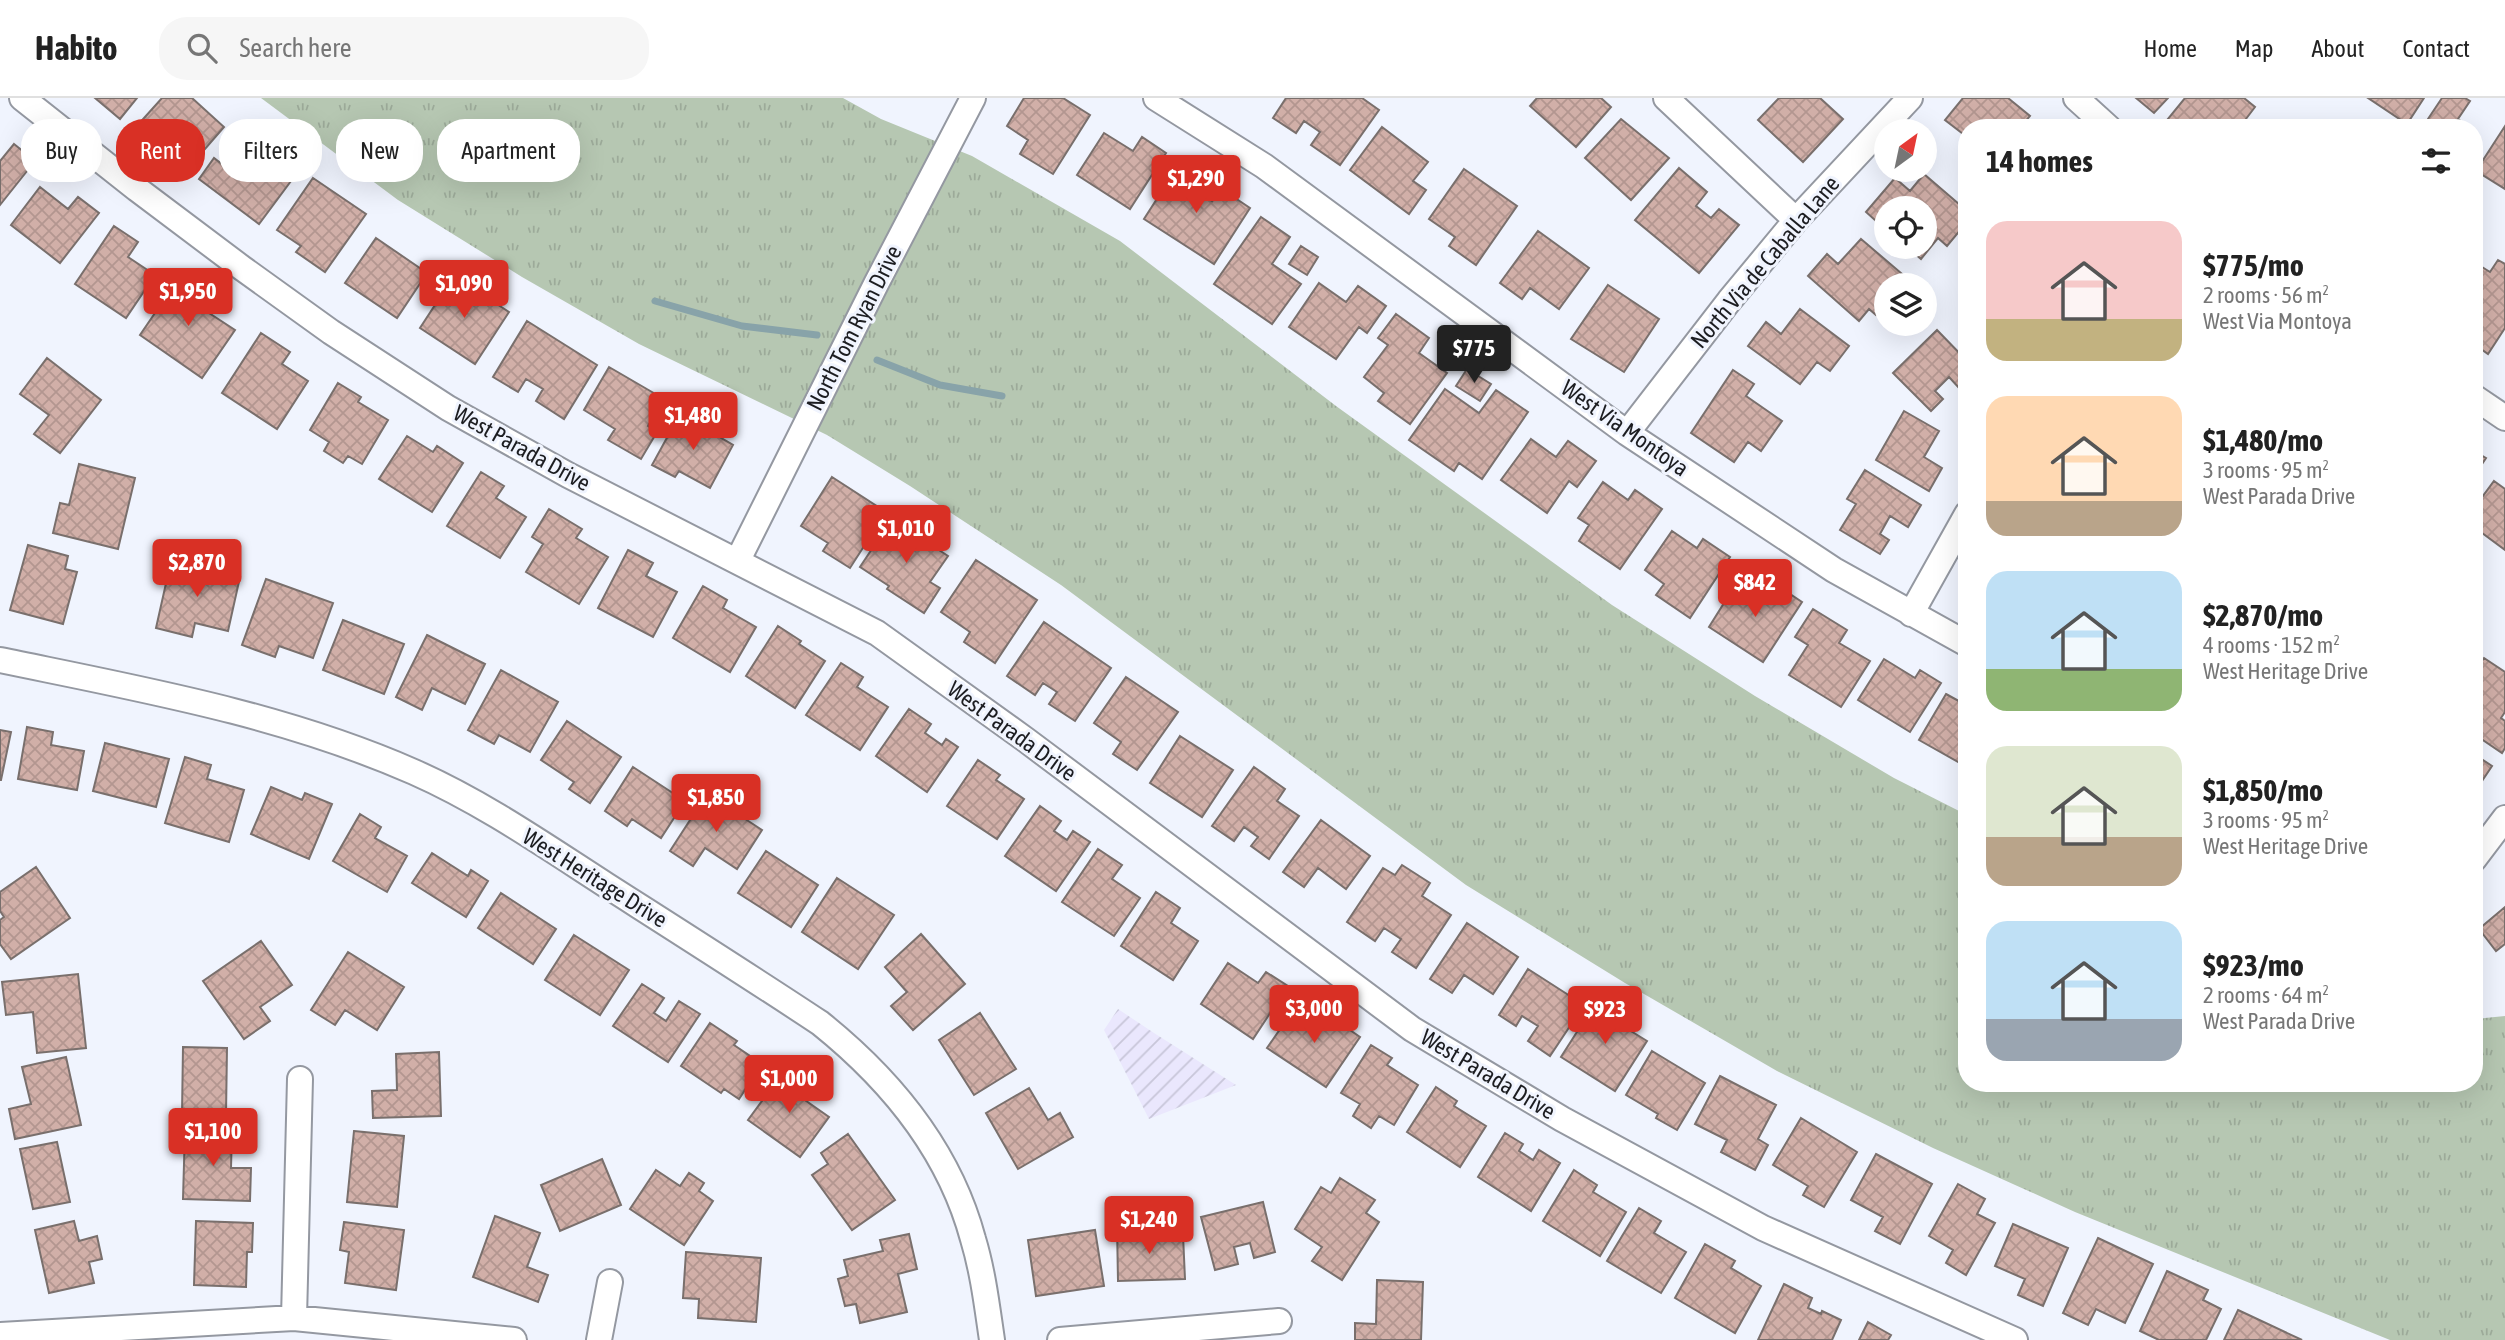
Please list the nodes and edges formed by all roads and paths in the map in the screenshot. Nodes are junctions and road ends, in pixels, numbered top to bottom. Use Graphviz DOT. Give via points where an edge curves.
graph roads {
  1 [pos="22,98"];
  2 [pos="973,98"];
  3 [pos="1156,98"];
  4 [pos="1666,98"];
  5 [pos="1910,98"];
  6 [pos="2076,98"];
  7 [pos="2099,119"];
  8 [pos="1796,220"];
  9 [pos="2483,403"];
  10 [pos="2505,418"];
  11 [pos="1627,433"];
  12 [pos="1958,530"];
  13 [pos="738,560"];
  14 [pos="1911,614"];
  15 [pos="1958,640"];
  16 [pos="0,660"];
  17 [pos="2505,818"];
  18 [pos="2483,847"];
  19 [pos="300,1079"];
  20 [pos="610,1282"];
  21 [pos="294,1318"];
  22 [pos="1279,1321"];
  23 [pos="1,1330"];
  24 [pos="514,1340"];
  25 [pos="599,1340"];
  26 [pos="992,1340"];
  27 [pos="1060,1340"];
  28 [pos="2015,1340"];
  1 -- 13 [label="street, West Parada Drive" via="242,268 448,408 568,475"];
  2 -- 13 [label="street, North Tom Ryan Drive"];
  3 -- 11 [label="street, West Via Montoya" via="1264,166"];
  4 -- 8 [label="street"];
  5 -- 8 [label="street, North Via de Caballa Lane"];
  6 -- 7 [label="street"];
  8 -- 11 [label="street, North Via de Caballa Lane"];
  9 -- 10 [label="street"];
  11 -- 14 [label="street, West Via Montoya" via="1834,570"];
  12 -- 14 [label="street"];
  13 -- 28 [label="street, West Parada Drive" via="877,633 1412,1029 1763,1228"];
  14 -- 15 [label="street, West Via Montoya"];
  16 -- 26 [label="street, West Heritage Drive" via="191,699 269,720 414,772 484,808 820,1023 887,1083 951,1180 973,1237"];
  17 -- 18 [label="street"];
  19 -- 21 [label="street"];
  20 -- 25 [label="street"];
  21 -- 23 [label="street"];
  21 -- 24 [label="street"];
  22 -- 27 [label="street"];
}
